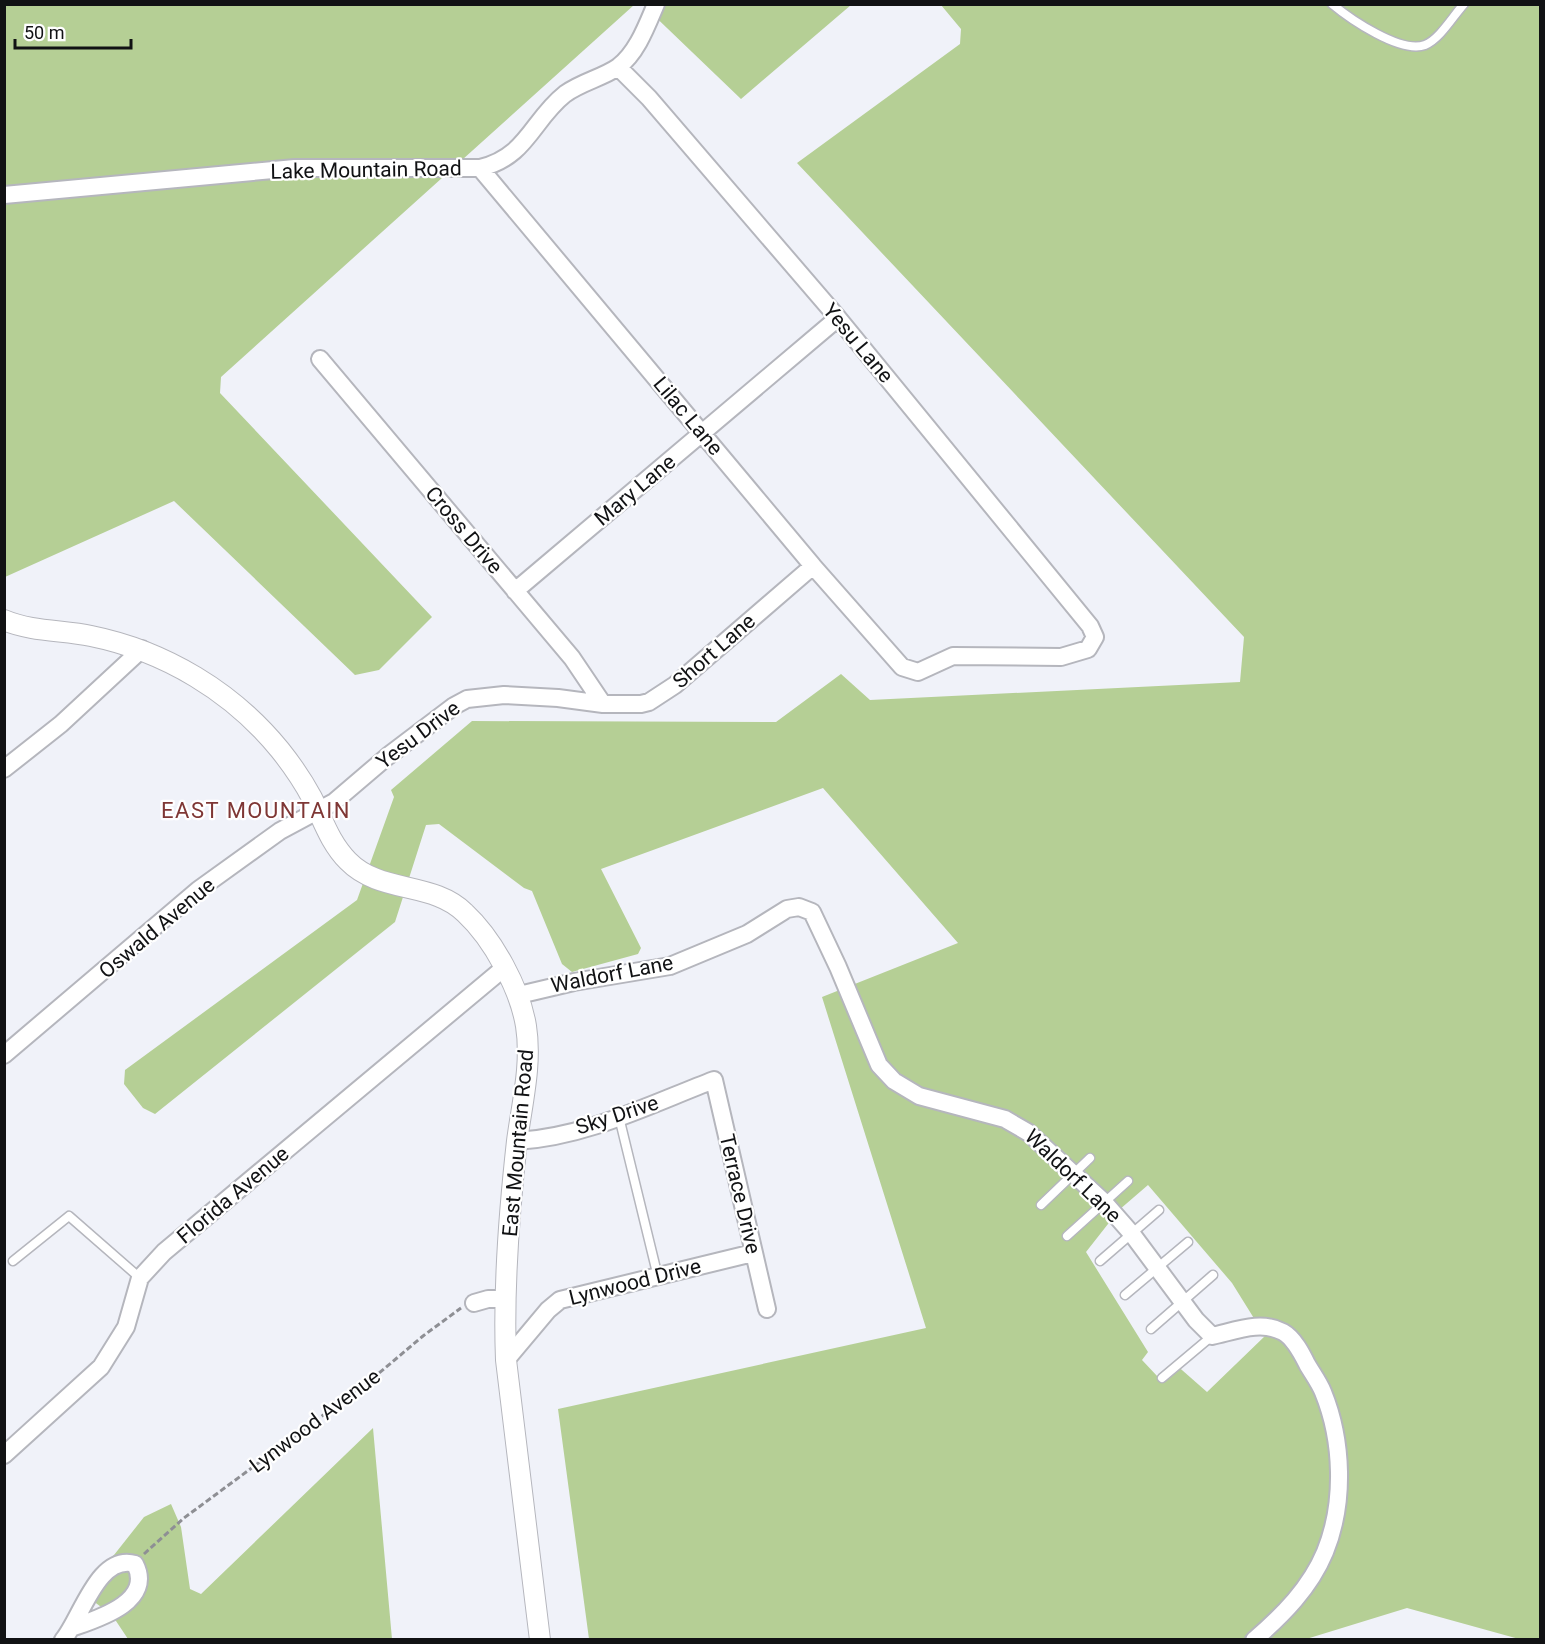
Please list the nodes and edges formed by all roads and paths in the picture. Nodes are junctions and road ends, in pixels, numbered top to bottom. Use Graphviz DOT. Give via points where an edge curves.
graph roads {
  1 [pos="656,4"];
  2 [pos="1332,4"];
  3 [pos="1464,4"];
  4 [pos="618,67"];
  5 [pos="480,168"];
  6 [pos="4,195"];
  7 [pos="838,318"];
  8 [pos="320,359"];
  9 [pos="702,434"];
  10 [pos="813,566"];
  11 [pos="515,591"];
  12 [pos="4,620"];
  13 [pos="142,650"];
  14 [pos="898,663"];
  15 [pos="603,704"];
  16 [pos="4,769"];
  17 [pos="317,810"];
  18 [pos="504,968"];
  19 [pos="519,995"];
  20 [pos="4,1055"];
  21 [pos="714,1080"];
  22 [pos="619,1117"];
  23 [pos="518,1141"];
  24 [pos="1090,1158"];
  25 [pos="1074,1174"];
  26 [pos="1128,1181"];
  27 [pos="1104,1202"];
  28 [pos="1041,1205"];
  29 [pos="1159,1210"];
  30 [pos="1132,1234"];
  31 [pos="1067,1236"];
  32 [pos="1188,1242"];
  33 [pos="753,1253"];
  34 [pos="13,1261"];
  35 [pos="1100,1261"];
  36 [pos="1157,1268"];
  37 [pos="1213,1275"];
  38 [pos="658,1277"];
  39 [pos="140,1278"];
  40 [pos="1125,1295"];
  41 [pos="504,1299"];
  42 [pos="1182,1302"];
  43 [pos="474,1304"];
  44 [pos="767,1309"];
  45 [pos="1151,1329"];
  46 [pos="1212,1336"];
  47 [pos="506,1360"];
  48 [pos="1162,1378"];
  49 [pos="4,1455"];
  50 [pos="135,1564"];
  51 [pos="69,1633"];
  52 [pos="540,1640"];
  53 [pos="1254,1640"];
  1 -- 4 [label="street, Lake Mountain Road" via="638,42"];
  2 -- 3 [label="lane" via="1390,40 1415,47 1432,40"];
  4 -- 5 [label="street, Lake Mountain Road" via="565,94 518,149 496,164"];
  4 -- 7 [label="street, Yesu Lane"];
  5 -- 6 [label="street, Lake Mountain Road" via="295,168"];
  5 -- 9 [label="street, Lilac Lane"];
  7 -- 9 [label="street, Mary Lane"];
  7 -- 14 [label="street, Yesu Lane" via="1090,626 1095,637 1093,645 1061,657 953,656 918,672"];
  8 -- 11 [label="street, Cross Drive"];
  9 -- 10 [label="street, Lilac Lane"];
  9 -- 11 [label="street, Mary Lane"];
  10 -- 14 [label="street, Lilac Lane"];
  10 -- 15 [label="street, Short Lane" via="660,696 641,704"];
  11 -- 15 [label="street, Cross Drive" via="572,658"];
  12 -- 13 [label="street, East Mountain Road"];
  13 -- 16 [label="street"];
  13 -- 17 [label="street, East Mountain Road" via="212,687 256,724 290,764"];
  15 -- 17 [label="street, Yesu Drive" via="504,694 467,699 397,749 334,802"];
  17 -- 18 [label="street, East Mountain Road" via="332,841 354,868 371,879 430,894 459,908 482,933"];
  17 -- 20 [label="street, Oswald Avenue" via="280,831 198,890"];
  18 -- 19 [label="street, East Mountain Road"];
  18 -- 39 [label="street, Florida Avenue" via="164,1252"];
  19 -- 23 [label="street, East Mountain Road" via="528,1053"];
  19 -- 25 [label="street, Waldorf Lane" via="670,966 747,934 787,909 805,908 818,921 875,1056 887,1075 919,1096 1019,1126"];
  21 -- 22 [label="street, Sky Drive"];
  21 -- 33 [label="street, Terrace Drive"];
  22 -- 23 [label="street, Sky Drive" via="536,1140"];
  22 -- 38 [label="lane"];
  23 -- 41 [label="street, East Mountain Road"];
  24 -- 25 [label="lane"];
  25 -- 27 [label="street, Waldorf Lane"];
  25 -- 28 [label="lane"];
  26 -- 27 [label="lane"];
  27 -- 30 [label="street, Waldorf Lane"];
  27 -- 31 [label="lane"];
  29 -- 30 [label="lane"];
  30 -- 35 [label="lane"];
  30 -- 36 [label="street, Waldorf Lane"];
  32 -- 36 [label="lane"];
  33 -- 38 [label="street, Lynwood Drive"];
  33 -- 44 [label="street, Terrace Drive"];
  34 -- 39 [label="lane" via="69,1216"];
  36 -- 40 [label="lane"];
  36 -- 42 [label="street, Waldorf Lane"];
  37 -- 42 [label="lane"];
  38 -- 47 [label="street, Lynwood Drive" via="560,1300"];
  39 -- 49 [label="street, Florida Avenue" via="126,1327 101,1367"];
  41 -- 43 [label="street"];
  41 -- 47 [label="street, East Mountain Road"];
  42 -- 45 [label="lane"];
  42 -- 46 [label="street, Waldorf Lane"];
  43 -- 50 [label="path, Lynwood Avenue" via="423,1336 372,1379 184,1518"];
  46 -- 48 [label="lane"];
  46 -- 53 [label="street" via="1264,1325 1285,1333 1323,1392 1335,1444 1340,1486 1333,1529 1324,1553 1312,1578 1294,1601"];
  47 -- 52 [label="street, East Mountain Road"];
  50 -- 51 [label="street" via="120,1563 105,1573 90,1591"];
  50 -- 51 [label="street" via="139,1580 133,1596 121,1607"];
}
